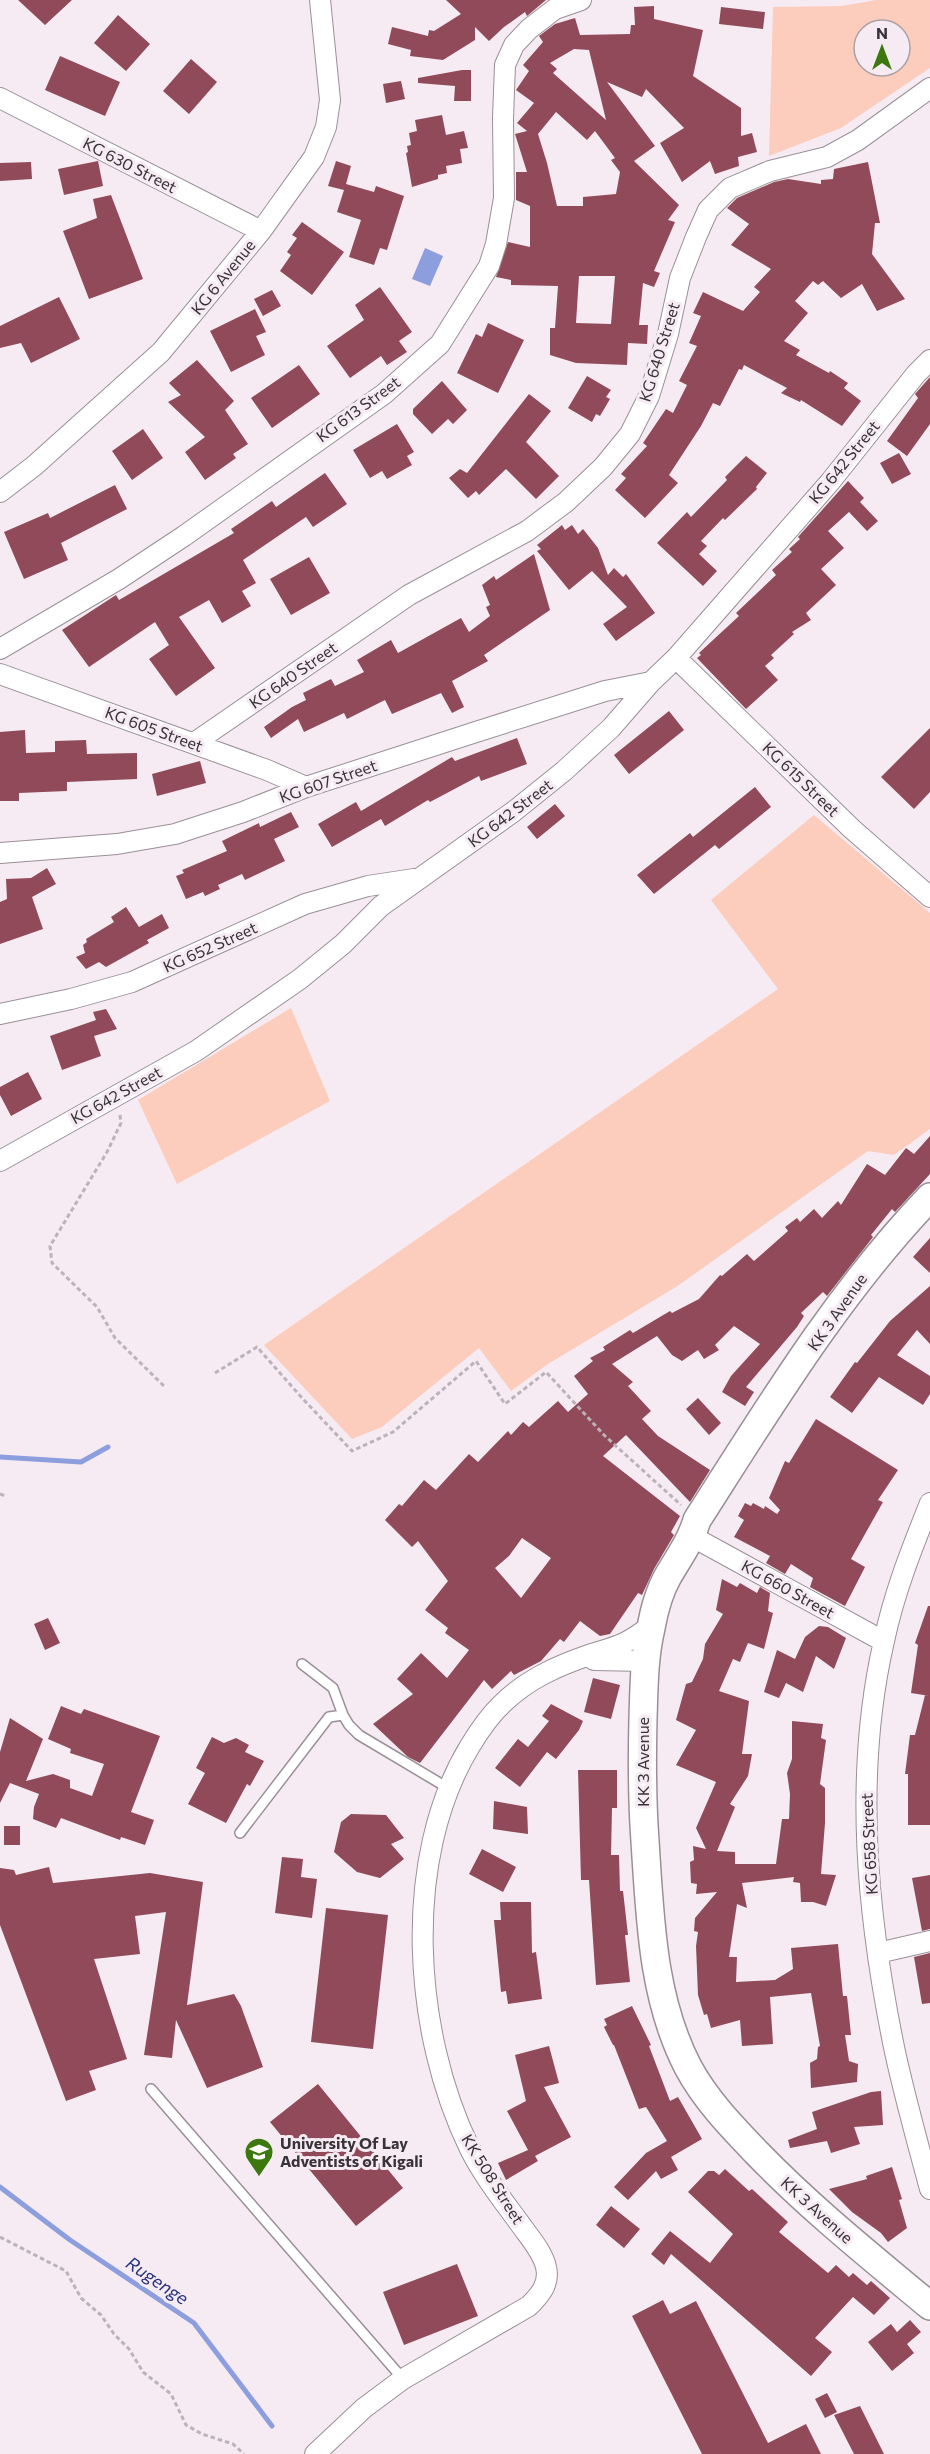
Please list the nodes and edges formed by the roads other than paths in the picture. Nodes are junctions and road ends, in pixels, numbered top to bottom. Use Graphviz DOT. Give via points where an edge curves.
graph roads {
  1 [pos="320,0"];
  2 [pos="581,0"];
  3 [pos="930,88"];
  4 [pos="4,104"];
  5 [pos="261,231"];
  6 [pos="930,360"];
  7 [pos="0,492"];
  8 [pos="0,649"];
  9 [pos="676,658"];
  10 [pos="0,674"];
  11 [pos="651,682"];
  12 [pos="194,743"];
  13 [pos="306,787"];
  14 [pos="0,853"];
  15 [pos="418,878"];
  16 [pos="930,897"];
  17 [pos="0,1014"];
  18 [pos="0,1161"];
  19 [pos="930,1197"];
  20 [pos="930,1503"];
  21 [pos="695,1528"];
  22 [pos="651,1626"];
  23 [pos="884,1641"];
  24 [pos="570,1661"];
  25 [pos="645,1661"];
  26 [pos="302,1664"];
  27 [pos="343,1715"];
  28 [pos="448,1788"];
  29 [pos="240,1833"];
  30 [pos="930,1941"];
  31 [pos="878,1953"];
  32 [pos="152,2089"];
  33 [pos="930,2189"];
  34 [pos="930,2306"];
  35 [pos="403,2379"];
  36 [pos="315,2454"];
  1 -- 5 [label="street, KG 6 Avenue" via="330,100 326,127 314,158"];
  2 -- 8 [label="street, KG 613 Street" via="555,9 529,29 514,45 505,65 504,198 496,244 489,266 440,344 384,394 184,536"];
  3 -- 12 [label="street, KG 640 Street" via="882,124 827,157 770,171 730,188 708,210 680,278 652,386 635,424 603,467 566,502 527,531 409,596"];
  4 -- 5 [label="street, KG 630 Street"];
  5 -- 7 [label="street, KG 6 Avenue" via="161,352"];
  6 -- 9 [label="street, KG 642 Street" via="830,482"];
  9 -- 11 [label="street, KG 642 Street"];
  9 -- 16 [label="street, KG 615 Street" via="852,829"];
  10 -- 12 [label="street, KG 605 Street"];
  11 -- 13 [label="street, KG 607 Street" via="605,691"];
  11 -- 15 [label="street, KG 642 Street" via="611,728 564,771"];
  12 -- 13 [label="street, KG 605 Street"];
  13 -- 14 [label="street, KG 607 Street" via="175,834 117,844"];
  15 -- 17 [label="street, KG 652 Street" via="330,895 132,982"];
  15 -- 18 [label="street, KG 642 Street" via="300,979 196,1051"];
  19 -- 21 [label="street, KK 3 Avenue" via="859,1279 749,1439"];
  20 -- 23 [label="street, KG 658 Street" via="904,1569"];
  21 -- 22 [label="street, KK 3 Avenue" via="667,1578"];
  21 -- 23 [label="street, KG 660 Street"];
  22 -- 24 [label="street, KK 508 Street" via="626,1642"];
  22 -- 25 [label="street, KK 3 Avenue"];
  23 -- 31 [label="street, KG 658 Street" via="869,1736 866,1809 868,1871"];
  24 -- 25 [label="street, KK 508 Street"];
  24 -- 28 [label="street, KK 508 Street" via="526,1683 501,1704 479,1732"];
  25 -- 34 [label="street, KK 3 Avenue" via="643,1809 650,1918 668,2014 688,2067 722,2117 778,2175"];
  26 -- 27 [label="lane" via="333,1688"];
  27 -- 28 [label="lane" via="359,1735"];
  27 -- 29 [label="lane" via="329,1717"];
  28 -- 35 [label="street, KK 508 Street" via="432,1836 424,1891 424,1974 431,2029 443,2080 471,2151 534,2243 546,2266 547,2280 529,2306"];
  30 -- 31 [label="street"];
  31 -- 33 [label="street, KG 658 Street" via="895,2053"];
  32 -- 35 [label="lane"];
  35 -- 36 [label="street, KK 508 Street" via="364,2408"];
}
